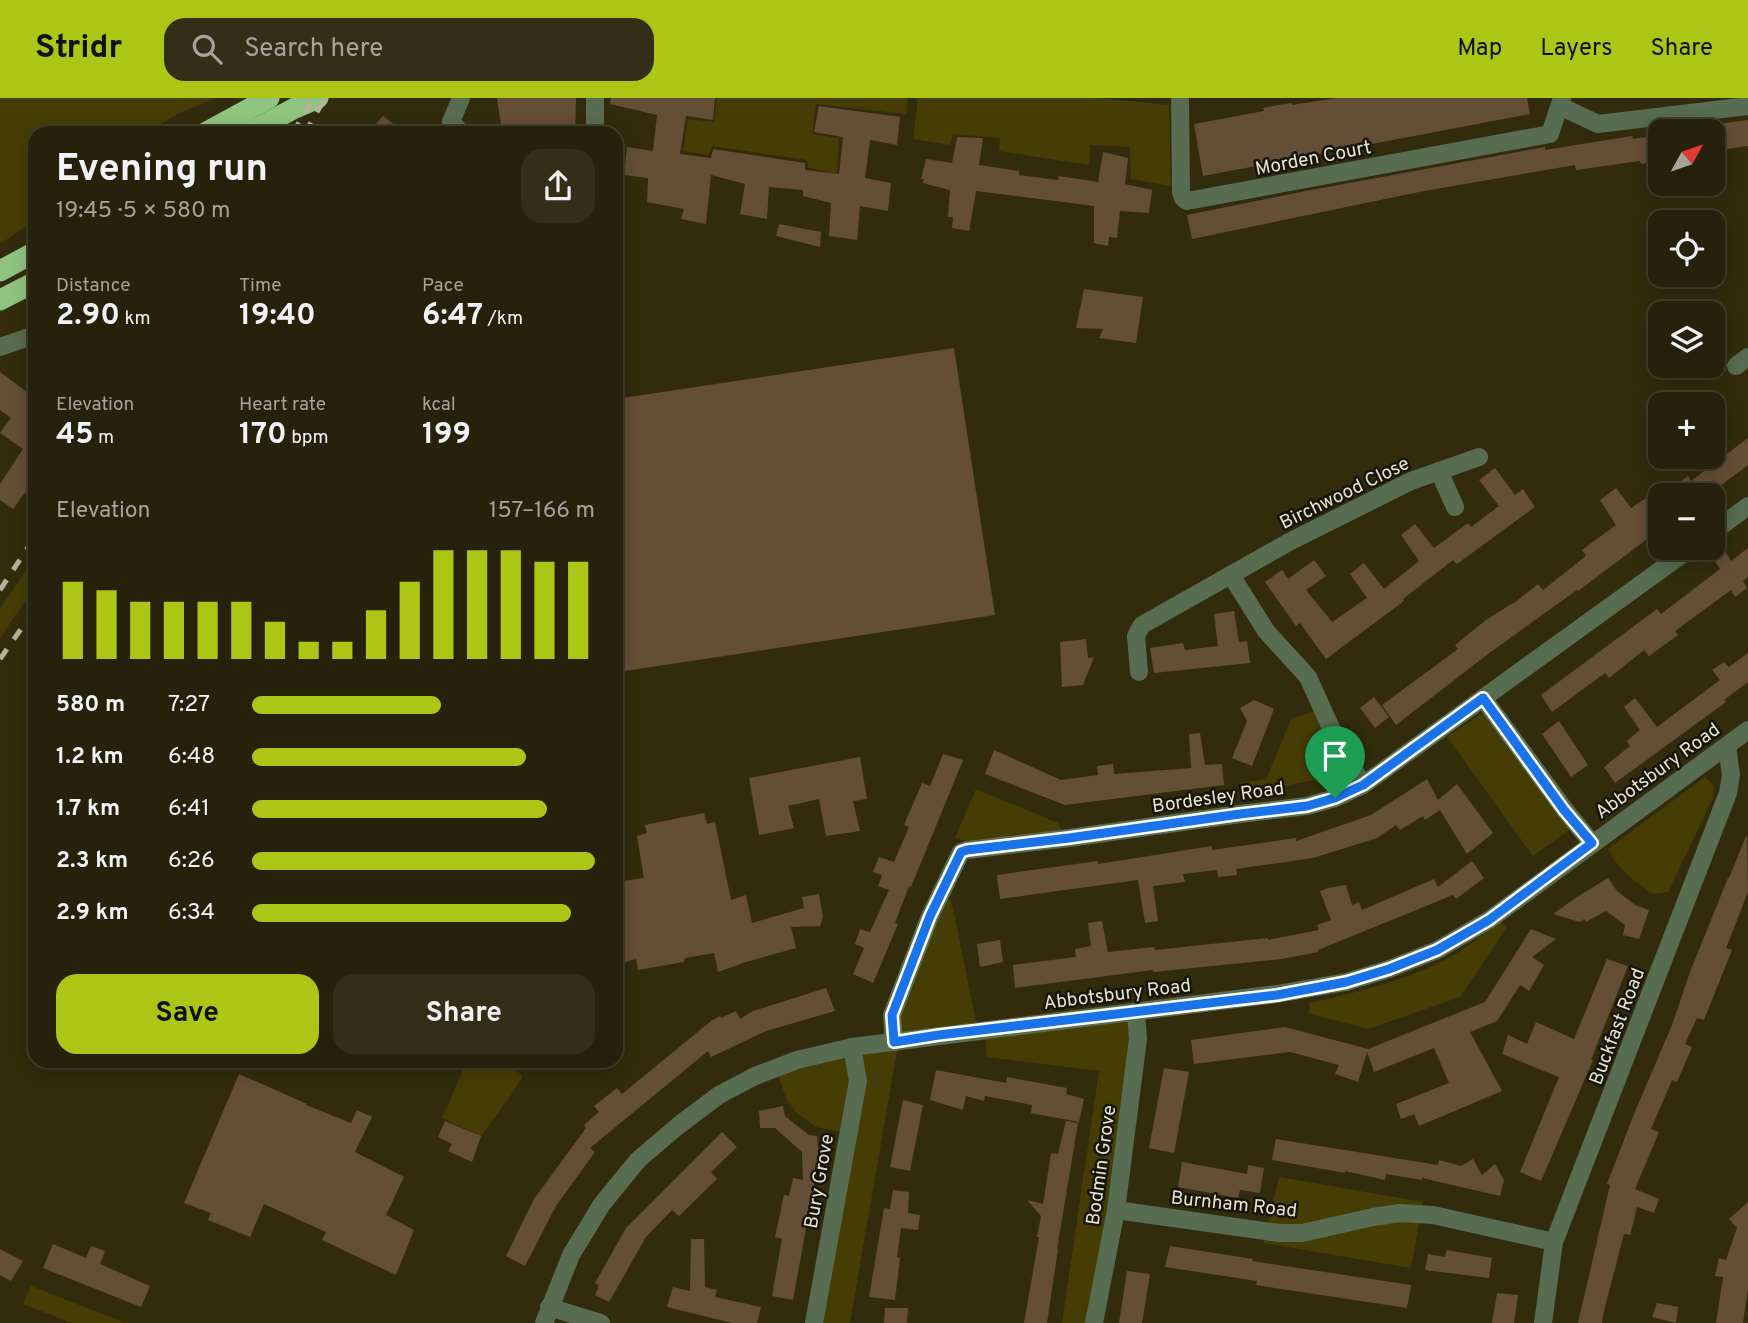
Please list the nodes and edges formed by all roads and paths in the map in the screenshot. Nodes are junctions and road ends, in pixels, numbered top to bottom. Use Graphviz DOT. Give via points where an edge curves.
graph roads {
  1 [pos="269,98"];
  2 [pos="318,98"];
  3 [pos="461,98"];
  4 [pos="595,98"];
  5 [pos="1180,98"];
  6 [pos="1561,102"];
  7 [pos="1748,106"];
  8 [pos="218,126"];
  9 [pos="261,126"];
  10 [pos="455,126"];
  11 [pos="595,126"];
  12 [pos="28,256"];
  13 [pos="0,271"];
  14 [pos="28,286"];
  15 [pos="0,300"];
  16 [pos="28,338"];
  17 [pos="0,348"];
  18 [pos="1479,457"];
  19 [pos="1439,471"];
  20 [pos="1748,506"];
  21 [pos="1455,507"];
  22 [pos="1725,522"];
  23 [pos="1674,560"];
  24 [pos="1231,575"];
  25 [pos="1139,672"];
  26 [pos="1483,698"];
  27 [pos="1748,730"];
  28 [pos="1727,746"];
  29 [pos="1363,785"];
  30 [pos="1592,843"];
  31 [pos="1136,1012"];
  32 [pos="894,1042"];
  33 [pos="852,1047"];
  34 [pos="1116,1210"];
  35 [pos="1554,1242"];
  36 [pos="547,1315"];
  37 [pos="601,1323"];
  38 [pos="814,1323"];
  39 [pos="1094,1323"];
  40 [pos="1543,1323"];
  1 -- 8 [label="highway"];
  2 -- 9 [label="highway"];
  3 -- 10 [label="street" via="451,122"];
  4 -- 11 [label="street"];
  5 -- 6 [label="street, Morden Court" via="1181,191 1186,201 1550,134"];
  6 -- 7 [label="street" via="1598,124"];
  12 -- 13 [label="highway"];
  14 -- 15 [label="highway"];
  16 -- 17 [label="street"];
  18 -- 19 [label="street, Birchwood Close"];
  19 -- 21 [label="street"];
  19 -- 24 [label="street, Birchwood Close" via="1289,542"];
  20 -- 22 [label="street"];
  23 -- 26 [label="street, Bordesley Road"];
  24 -- 25 [label="street, Birchwood Close" via="1142,625 1136,636"];
  24 -- 29 [label="street" via="1266,631 1308,677"];
  26 -- 29 [label="street, Bordesley Road"];
  26 -- 30 [label="street"];
  27 -- 28 [label="street, Abbotsbury Road"];
  28 -- 30 [label="street, Abbotsbury Road"];
  28 -- 35 [label="street, Buckfast Road" via="1728,793"];
  29 -- 32 [label="street, Bordesley Road" via="1307,806 961,852 930,916 892,1015"];
  30 -- 31 [label="street, Abbotsbury Road" via="1489,920 1437,950 1389,969 1277,995"];
  31 -- 32 [label="street, Abbotsbury Road"];
  31 -- 34 [label="street, Bodmin Grove" via="1138,1039"];
  32 -- 33 [label="street, Abbotsbury Road"];
  33 -- 36 [label="street, Abbotsbury Road" via="755,1076 668,1133 602,1203 571,1255"];
  33 -- 38 [label="street, Bury Grove" via="858,1081"];
  34 -- 35 [label="street, Burnham Road" via="1279,1233 1302,1233 1400,1213 1433,1214"];
  34 -- 39 [label="street, Bodmin Grove"];
  35 -- 40 [label="street, Buckfast Road"];
  36 -- 37 [label="street"];
}
